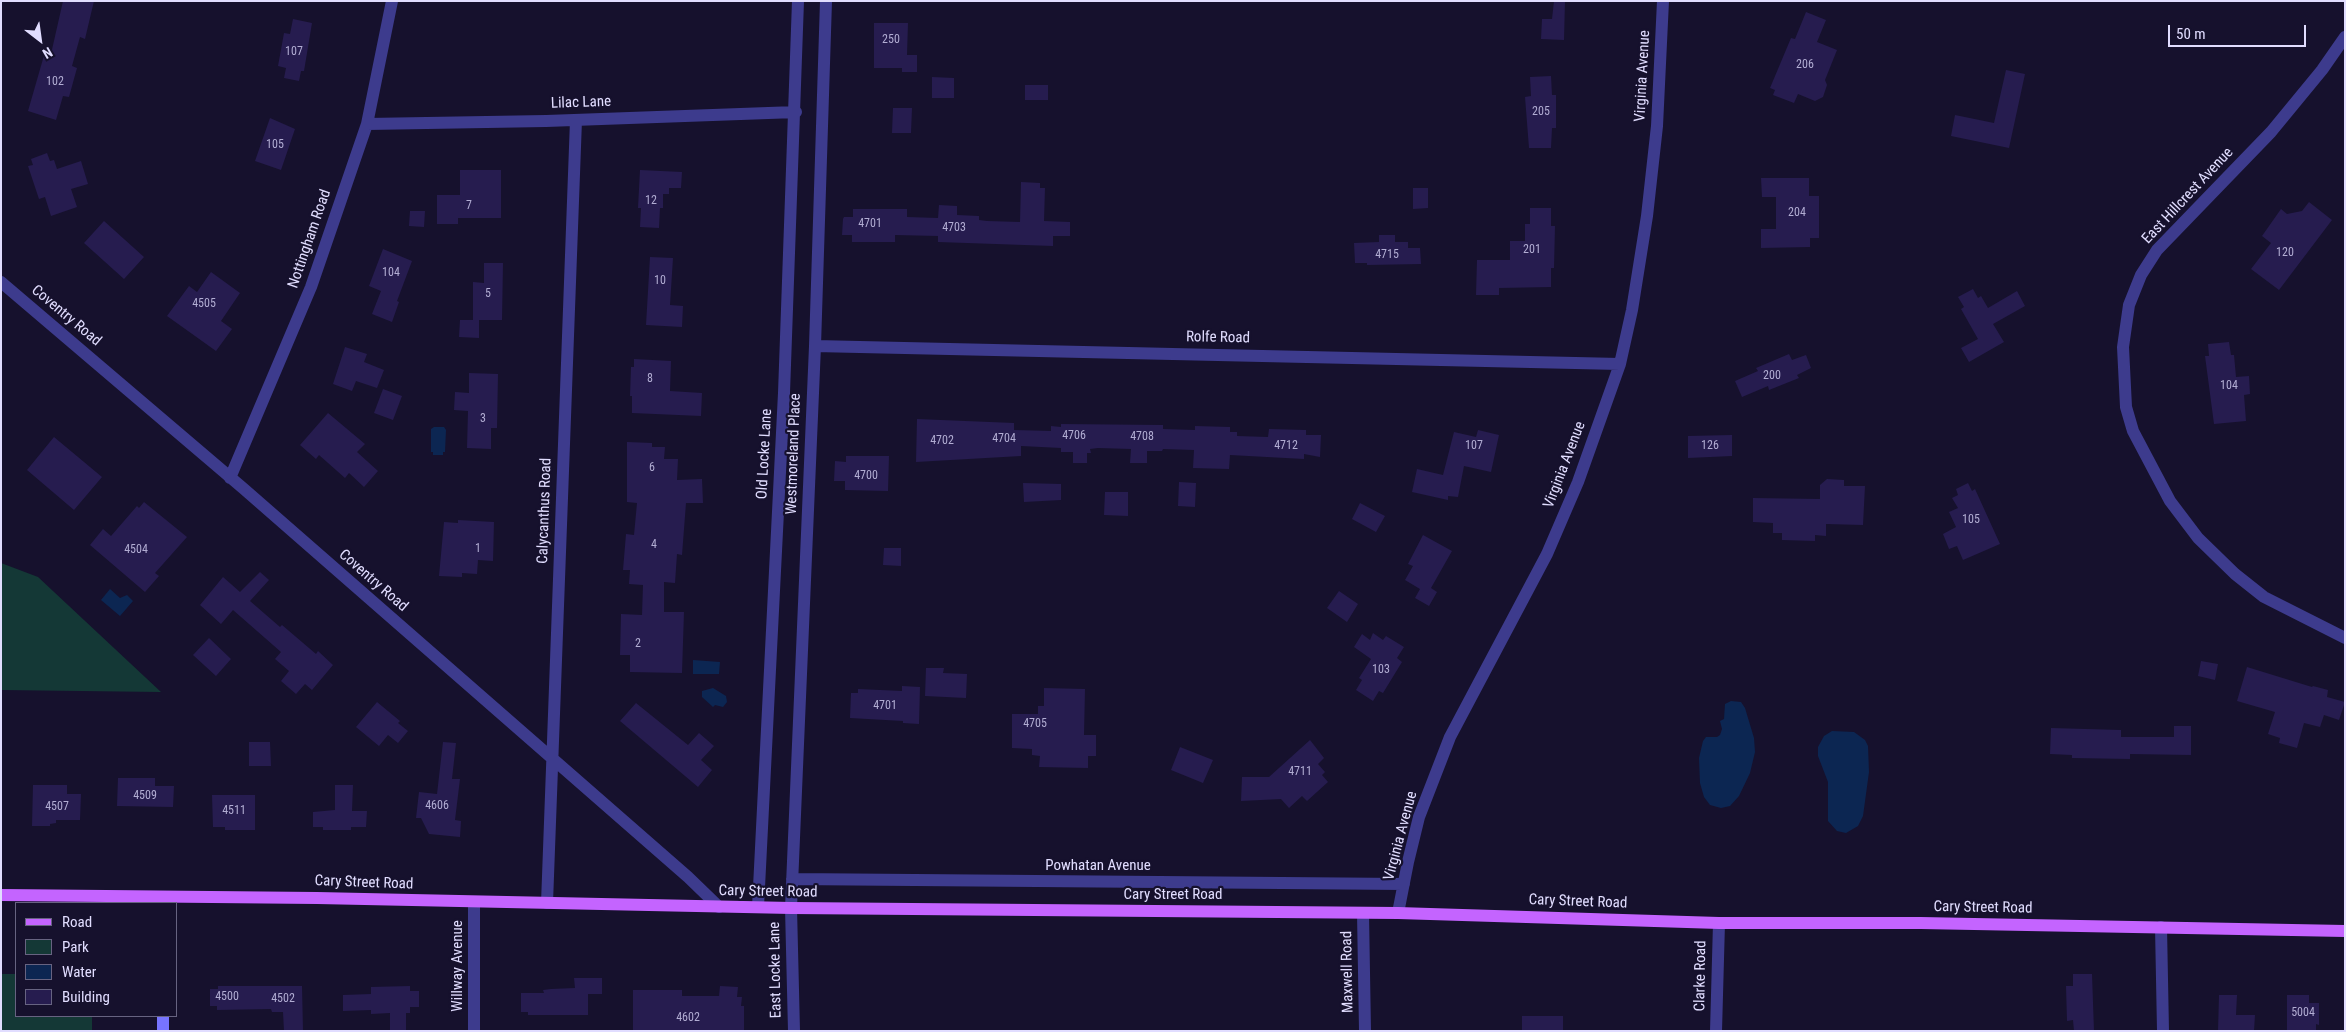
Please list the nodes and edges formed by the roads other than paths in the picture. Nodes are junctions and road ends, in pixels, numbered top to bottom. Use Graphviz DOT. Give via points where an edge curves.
graph roads {
  1 [pos="392,1"];
  2 [pos="798,1"];
  3 [pos="826,1"];
  4 [pos="1663,1"];
  5 [pos="2345,37"];
  6 [pos="796,112"];
  7 [pos="576,120"];
  8 [pos="367,124"];
  9 [pos="1,282"];
  10 [pos="815,346"];
  11 [pos="1620,364"];
  12 [pos="230,478"];
  13 [pos="2345,638"];
  14 [pos="551,759"];
  15 [pos="792,880"];
  16 [pos="1404,884"];
  17 [pos="1,895"];
  18 [pos="161,900"];
  19 [pos="474,902"];
  20 [pos="547,903"];
  21 [pos="719,907"];
  22 [pos="758,907"];
  23 [pos="792,908"];
  24 [pos="1363,912"];
  25 [pos="1398,913"];
  26 [pos="1719,923"];
  27 [pos="2161,927"];
  28 [pos="2345,931"];
  29 [pos="163,1017"];
  30 [pos="163,1031"];
  31 [pos="474,1031"];
  32 [pos="794,1031"];
  33 [pos="1365,1031"];
  34 [pos="1716,1031"];
  35 [pos="2163,1031"];
  1 -- 8 [label="street, Nottingham Road"];
  2 -- 6 [label="street, Old Locke Lane"];
  3 -- 10 [label="street, Westmoreland Place"];
  4 -- 11 [label="street, Virginia Avenue" via="1657,126 1647,216"];
  5 -- 13 [label="street, East Hillcrest Avenue" via="2271,132 2157,250 2141,275 2129,304 2123,347 2126,407 2133,431 2170,501 2198,538 2264,597"];
  6 -- 7 [label="street, Lilac Lane"];
  6 -- 22 [label="street, Old Locke Lane"];
  7 -- 8 [label="street, Lilac Lane"];
  7 -- 14 [label="street, Calycanthus Road"];
  8 -- 12 [label="street, Nottingham Road" via="311,287"];
  9 -- 12 [label="street, Coventry Road"];
  10 -- 11 [label="street, Rolfe Road"];
  10 -- 15 [label="street, Westmoreland Place"];
  11 -- 16 [label="street, Virginia Avenue" via="1578,482 1547,554 1450,737 1420,817"];
  12 -- 14 [label="street, Coventry Road"];
  14 -- 20 [label="street, Calycanthus Road"];
  14 -- 21 [label="street, Coventry Road"];
  15 -- 16 [label="street, Powhatan Avenue"];
  15 -- 23 [label="street, Westmoreland Place"];
  16 -- 25 [label="street, Virginia Avenue"];
  17 -- 18 [label="main road, Cary Street Road"];
  18 -- 19 [label="main road, Cary Street Road" via="317,898"];
  19 -- 20 [label="main road, Cary Street Road"];
  19 -- 31 [label="street, Willway Avenue"];
  20 -- 21 [label="main road, Cary Street Road"];
  21 -- 22 [label="main road, Cary Street Road"];
  22 -- 23 [label="main road, Cary Street Road"];
  23 -- 24 [label="main road, Cary Street Road"];
  23 -- 32 [label="street, East Locke Lane"];
  24 -- 25 [label="main road, Cary Street Road"];
  24 -- 33 [label="street, Maxwell Road"];
  25 -- 26 [label="main road, Cary Street Road"];
  26 -- 27 [label="main road, Cary Street Road"];
  26 -- 34 [label="street, Clarke Road"];
  27 -- 28 [label="main road, Cary Street Road"];
  27 -- 35 [label="street"];
  29 -- 30 [label="street"];
}
